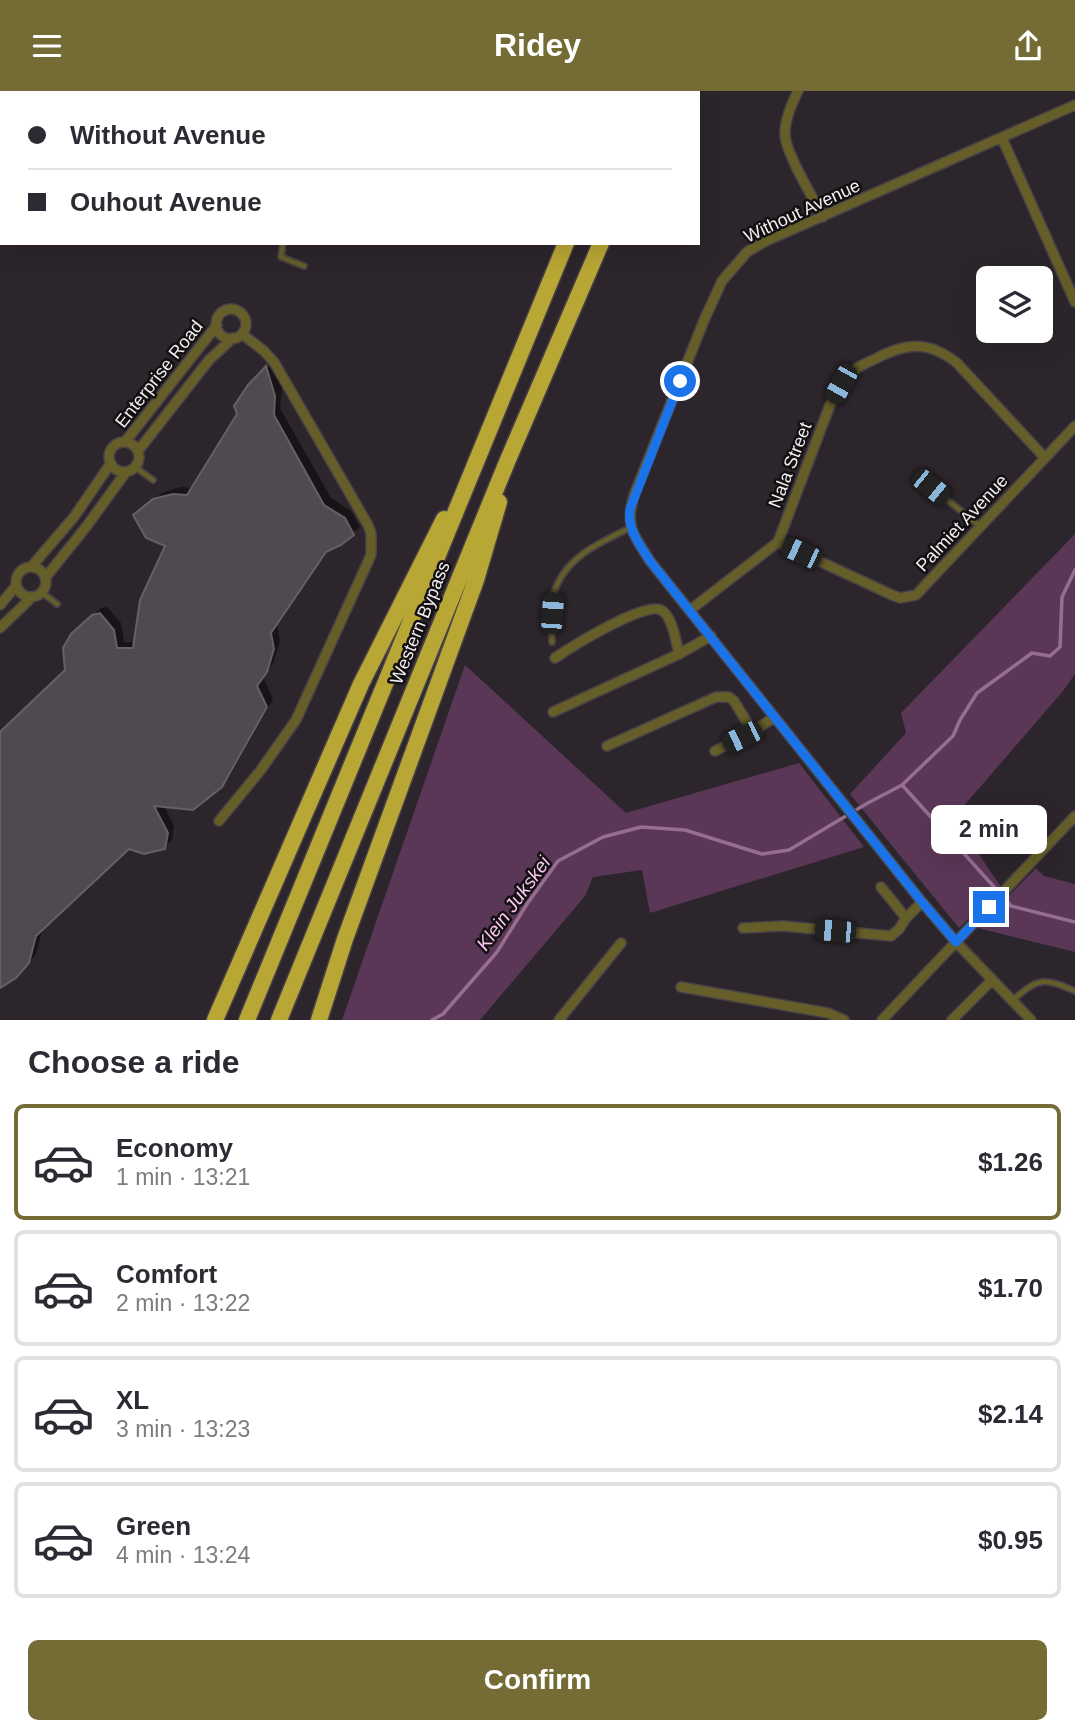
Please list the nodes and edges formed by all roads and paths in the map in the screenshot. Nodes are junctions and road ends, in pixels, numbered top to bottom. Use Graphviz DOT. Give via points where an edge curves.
graph roads {
  1 [pos="798,91"];
  2 [pos="1075,105"];
  3 [pos="1002,138"];
  4 [pos="823,217"];
  5 [pos="283,245"];
  6 [pos="565,245"];
  7 [pos="600,245"];
  8 [pos="303,266"];
  9 [pos="1075,302"];
  10 [pos="216,325"];
  11 [pos="238,336"];
  12 [pos="1075,426"];
  13 [pos="486,440"];
  14 [pos="125,442"];
  15 [pos="138,451"];
  16 [pos="1045,458"];
  17 [pos="507,462"];
  18 [pos="111,463"];
  19 [pos="131,469"];
  20 [pos="153,479"];
  21 [pos="931,487"];
  22 [pos="631,527"];
  23 [pos="981,527"];
  24 [pos="778,542"];
  25 [pos="31,567"];
  26 [pos="45,578"];
  27 [pos="16,586"];
  28 [pos="37,595"];
  29 [pos="57,604"];
  30 [pos="0,605"];
  31 [pos="690,610"];
  32 [pos="0,628"];
  33 [pos="711,636"];
  34 [pos="552,642"];
  35 [pos="679,654"];
  36 [pos="555,658"];
  37 [pos="553,712"];
  38 [pos="774,717"];
  39 [pos="753,732"];
  40 [pos="607,745"];
  41 [pos="715,751"];
  42 [pos="1075,816"];
  43 [pos="219,821"];
  44 [pos="881,887"];
  45 [pos="922,902"];
  46 [pos="906,918"];
  47 [pos="743,928"];
  48 [pos="956,942"];
  49 [pos="621,943"];
  50 [pos="992,979"];
  51 [pos="681,987"];
  52 [pos="1075,991"];
  53 [pos="1012,1000"];
  54 [pos="215,1020"];
  55 [pos="247,1020"];
  56 [pos="279,1020"];
  57 [pos="318,1020"];
  58 [pos="559,1020"];
  59 [pos="844,1020"];
  60 [pos="882,1020"];
  61 [pos="952,1020"];
  62 [pos="1031,1020"];
  1 -- 4 [label="street" via="784,134"];
  2 -- 3 [label="street, Without Avenue"];
  3 -- 4 [label="street, Without Avenue"];
  3 -- 9 [label="street"];
  4 -- 22 [label="street, Without Avenue" via="747,252 722,281 634,495"];
  5 -- 8 [label="lane" via="281,257"];
  6 -- 13 [label="highway, Western Bypass"];
  7 -- 17 [label="highway, Western Bypass"];
  10 -- 11 [label="street" via="223,336"];
  10 -- 11 [label="street" via="223,311 237,310 246,320"];
  10 -- 14 [label="street, Enterprise Road"];
  11 -- 15 [label="street, Enterprise Road" via="209,360"];
  11 -- 43 [label="street" via="264,351 285,381 368,526 372,547 296,720"];
  12 -- 16 [label="street, Palmiet Avenue"];
  13 -- 54 [label="highway" via="361,684"];
  13 -- 55 [label="highway, Western Bypass"];
  14 -- 15 [label="street"];
  14 -- 18 [label="street" via="113,447"];
  15 -- 19 [label="street"];
  16 -- 23 [label="street, Palmiet Avenue"];
  16 -- 24 [label="street, Nala Street" via="942,351 910,346 891,350 856,368 841,384"];
  17 -- 56 [label="highway, Western Bypass"];
  17 -- 57 [label="highway" via="476,580"];
  18 -- 19 [label="street" via="116,470"];
  18 -- 25 [label="street" via="74,517"];
  19 -- 20 [label="lane"];
  19 -- 26 [label="street"];
  21 -- 23 [label="lane"];
  22 -- 31 [label="street" via="650,561"];
  22 -- 34 [label="lane" via="574,560 553,595"];
  23 -- 24 [label="street, Palmiet Avenue" via="916,594 900,598"];
  24 -- 31 [label="street"];
  25 -- 26 [label="street"];
  25 -- 27 [label="street" via="19,572"];
  26 -- 28 [label="street"];
  27 -- 28 [label="street" via="22,595"];
  27 -- 30 [label="street"];
  28 -- 29 [label="lane"];
  28 -- 32 [label="street"];
  31 -- 33 [label="street"];
  33 -- 35 [label="street"];
  33 -- 38 [label="street"];
  35 -- 36 [label="street" via="667,617 652,608 591,634"];
  35 -- 37 [label="street"];
  38 -- 39 [label="street"];
  38 -- 45 [label="street"];
  39 -- 40 [label="street" via="738,705 722,696"];
  39 -- 41 [label="street"];
  42 -- 48 [label="street"];
  44 -- 46 [label="street"];
  45 -- 46 [label="street"];
  45 -- 48 [label="street"];
  46 -- 47 [label="street" via="891,936 783,926"];
  48 -- 50 [label="street"];
  48 -- 60 [label="street"];
  49 -- 58 [label="street"];
  50 -- 53 [label="street"];
  50 -- 61 [label="street"];
  51 -- 59 [label="street" via="828,1013"];
  52 -- 53 [label="lane" via="1048,981 1028,986"];
  53 -- 62 [label="street"];
}
